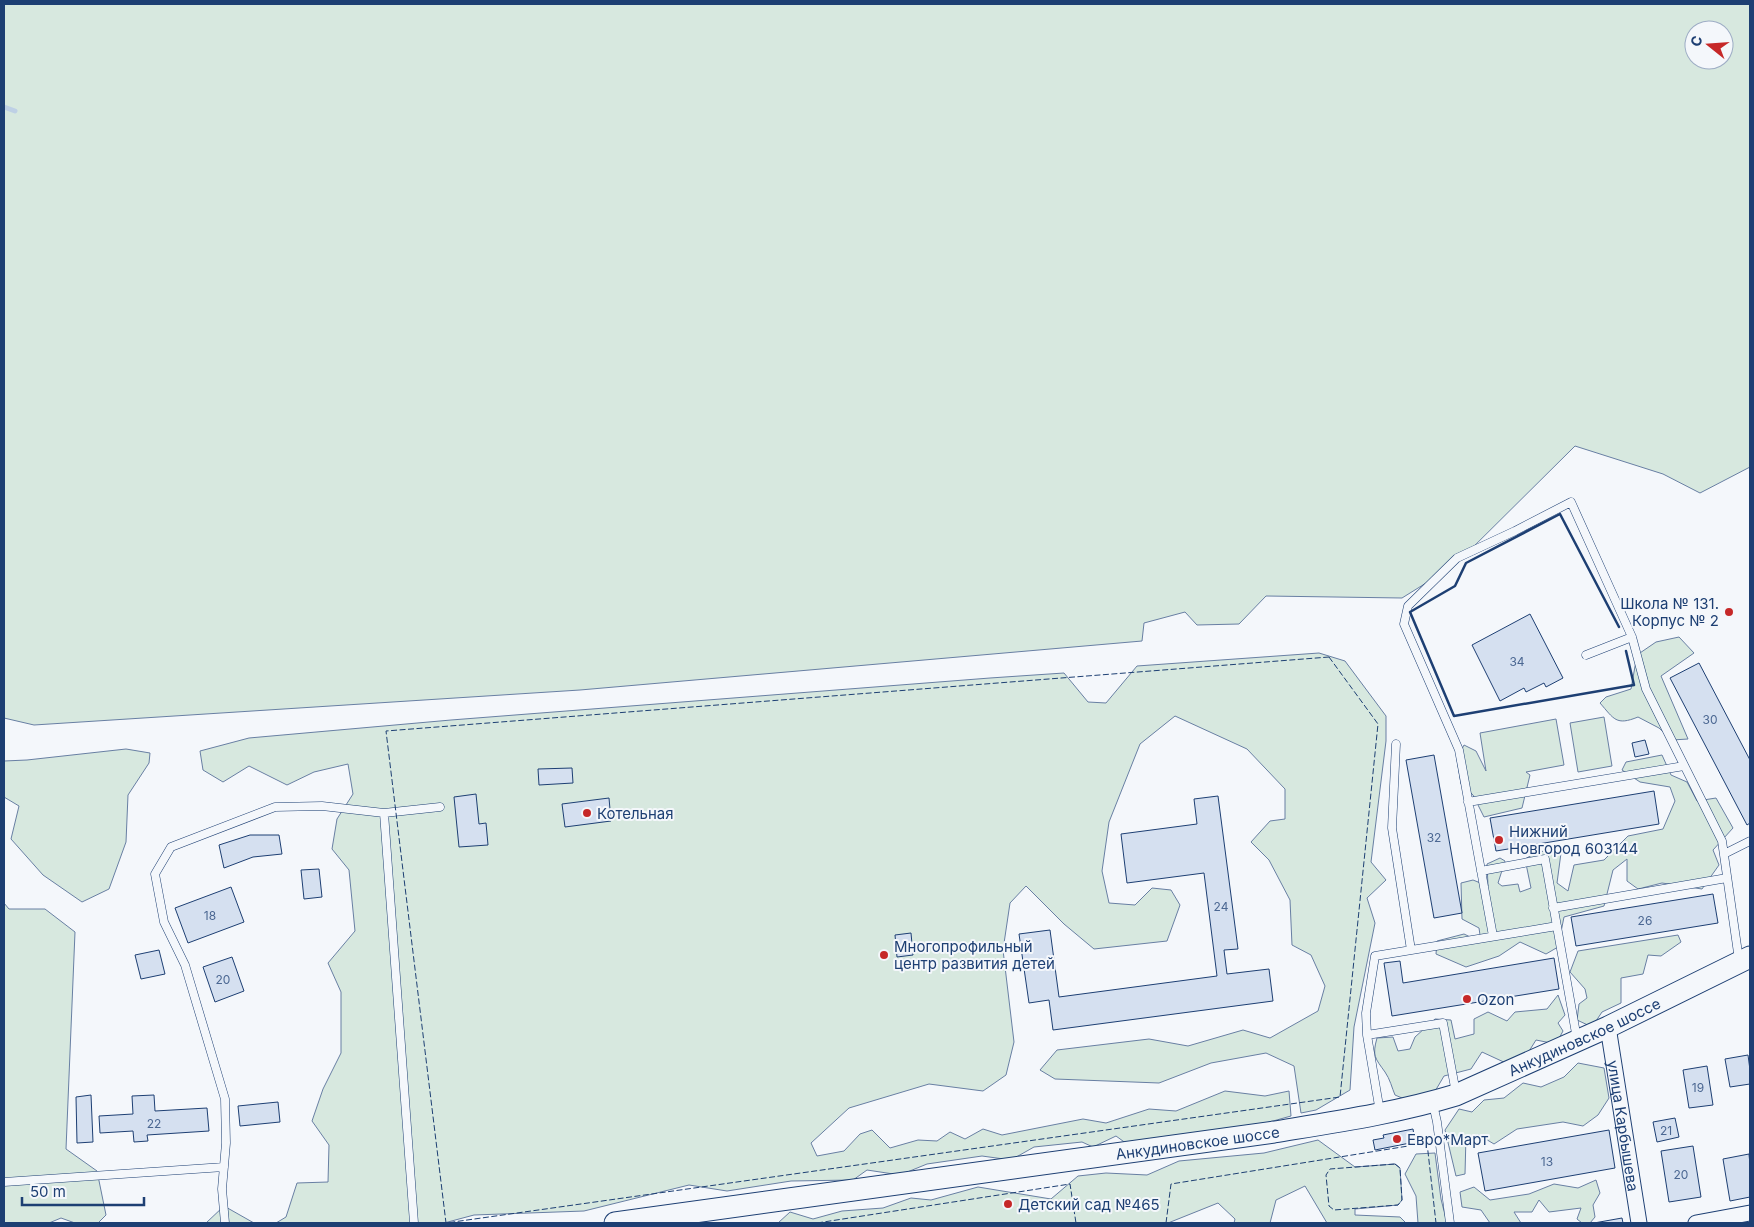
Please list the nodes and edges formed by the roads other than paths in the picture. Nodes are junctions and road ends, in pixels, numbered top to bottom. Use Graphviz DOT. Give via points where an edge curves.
graph roads {
  1 [pos="1632,637"];
  2 [pos="1586,655"];
  3 [pos="1396,744"];
  4 [pos="1684,766"];
  5 [pos="1468,802"];
  6 [pos="440,807"];
  7 [pos="384,813"];
  8 [pos="1750,841"];
  9 [pos="1724,854"];
  10 [pos="1481,871"];
  11 [pos="1727,878"];
  12 [pos="1553,908"];
  13 [pos="1557,926"];
  14 [pos="1493,936"];
  15 [pos="1411,950"];
  16 [pos="1745,959"];
  17 [pos="1608,1027"];
  18 [pos="1367,1035"];
  19 [pos="1577,1041"];
  20 [pos="1456,1095"];
  21 [pos="1432,1102"];
  22 [pos="1380,1114"];
  23 [pos="224,1167"];
  24 [pos="4,1182"];
  25 [pos="1750,1213"];
  26 [pos="225,1223"];
  27 [pos="414,1223"];
  28 [pos="615,1223"];
  29 [pos="1450,1223"];
  30 [pos="1639,1223"];
  31 [pos="1696,1223"];
  1 -- 2 [label="lane"];
  1 -- 4 [label="lane" via="1646,689"];
  1 -- 5 [label="lane" via="1571,502 1457,558 1408,606 1404,624 1459,750"];
  3 -- 15 [label="lane" via="1392,828"];
  4 -- 5 [label="lane"];
  4 -- 9 [label="lane" via="1722,841"];
  5 -- 10 [label="lane"];
  6 -- 7 [label="lane"];
  7 -- 23 [label="lane" via="322,806 275,807 171,847 155,874 164,922 185,965 224,1099"];
  7 -- 27 [label="lane"];
  8 -- 9 [label="lane"];
  9 -- 11 [label="lane"];
  10 -- 12 [label="lane" via="1545,859"];
  10 -- 14 [label="lane"];
  11 -- 12 [label="lane"];
  11 -- 16 [label="lane"];
  12 -- 13 [label="lane"];
  13 -- 14 [label="lane"];
  13 -- 19 [label="lane"];
  14 -- 15 [label="lane"];
  15 -- 18 [label="lane" via="1375,956 1366,1013"];
  16 -- 17 [label="street, Анкудиновское шоссе"];
  17 -- 19 [label="street, Анкудиновское шоссе"];
  17 -- 30 [label="street, улица Карбышева"];
  18 -- 20 [label="lane" via="1443,1023"];
  18 -- 22 [label="lane"];
  19 -- 20 [label="street, Анкудиновское шоссе"];
  20 -- 21 [label="street, Анкудиновское шоссе"];
  21 -- 22 [label="street, Анкудиновское шоссе"];
  21 -- 29 [label="lane"];
  22 -- 28 [label="street, Анкудиновское шоссе" via="1274,1132"];
  23 -- 24 [label="lane"];
  23 -- 26 [label="lane"];
  25 -- 31 [label="street"];
}
